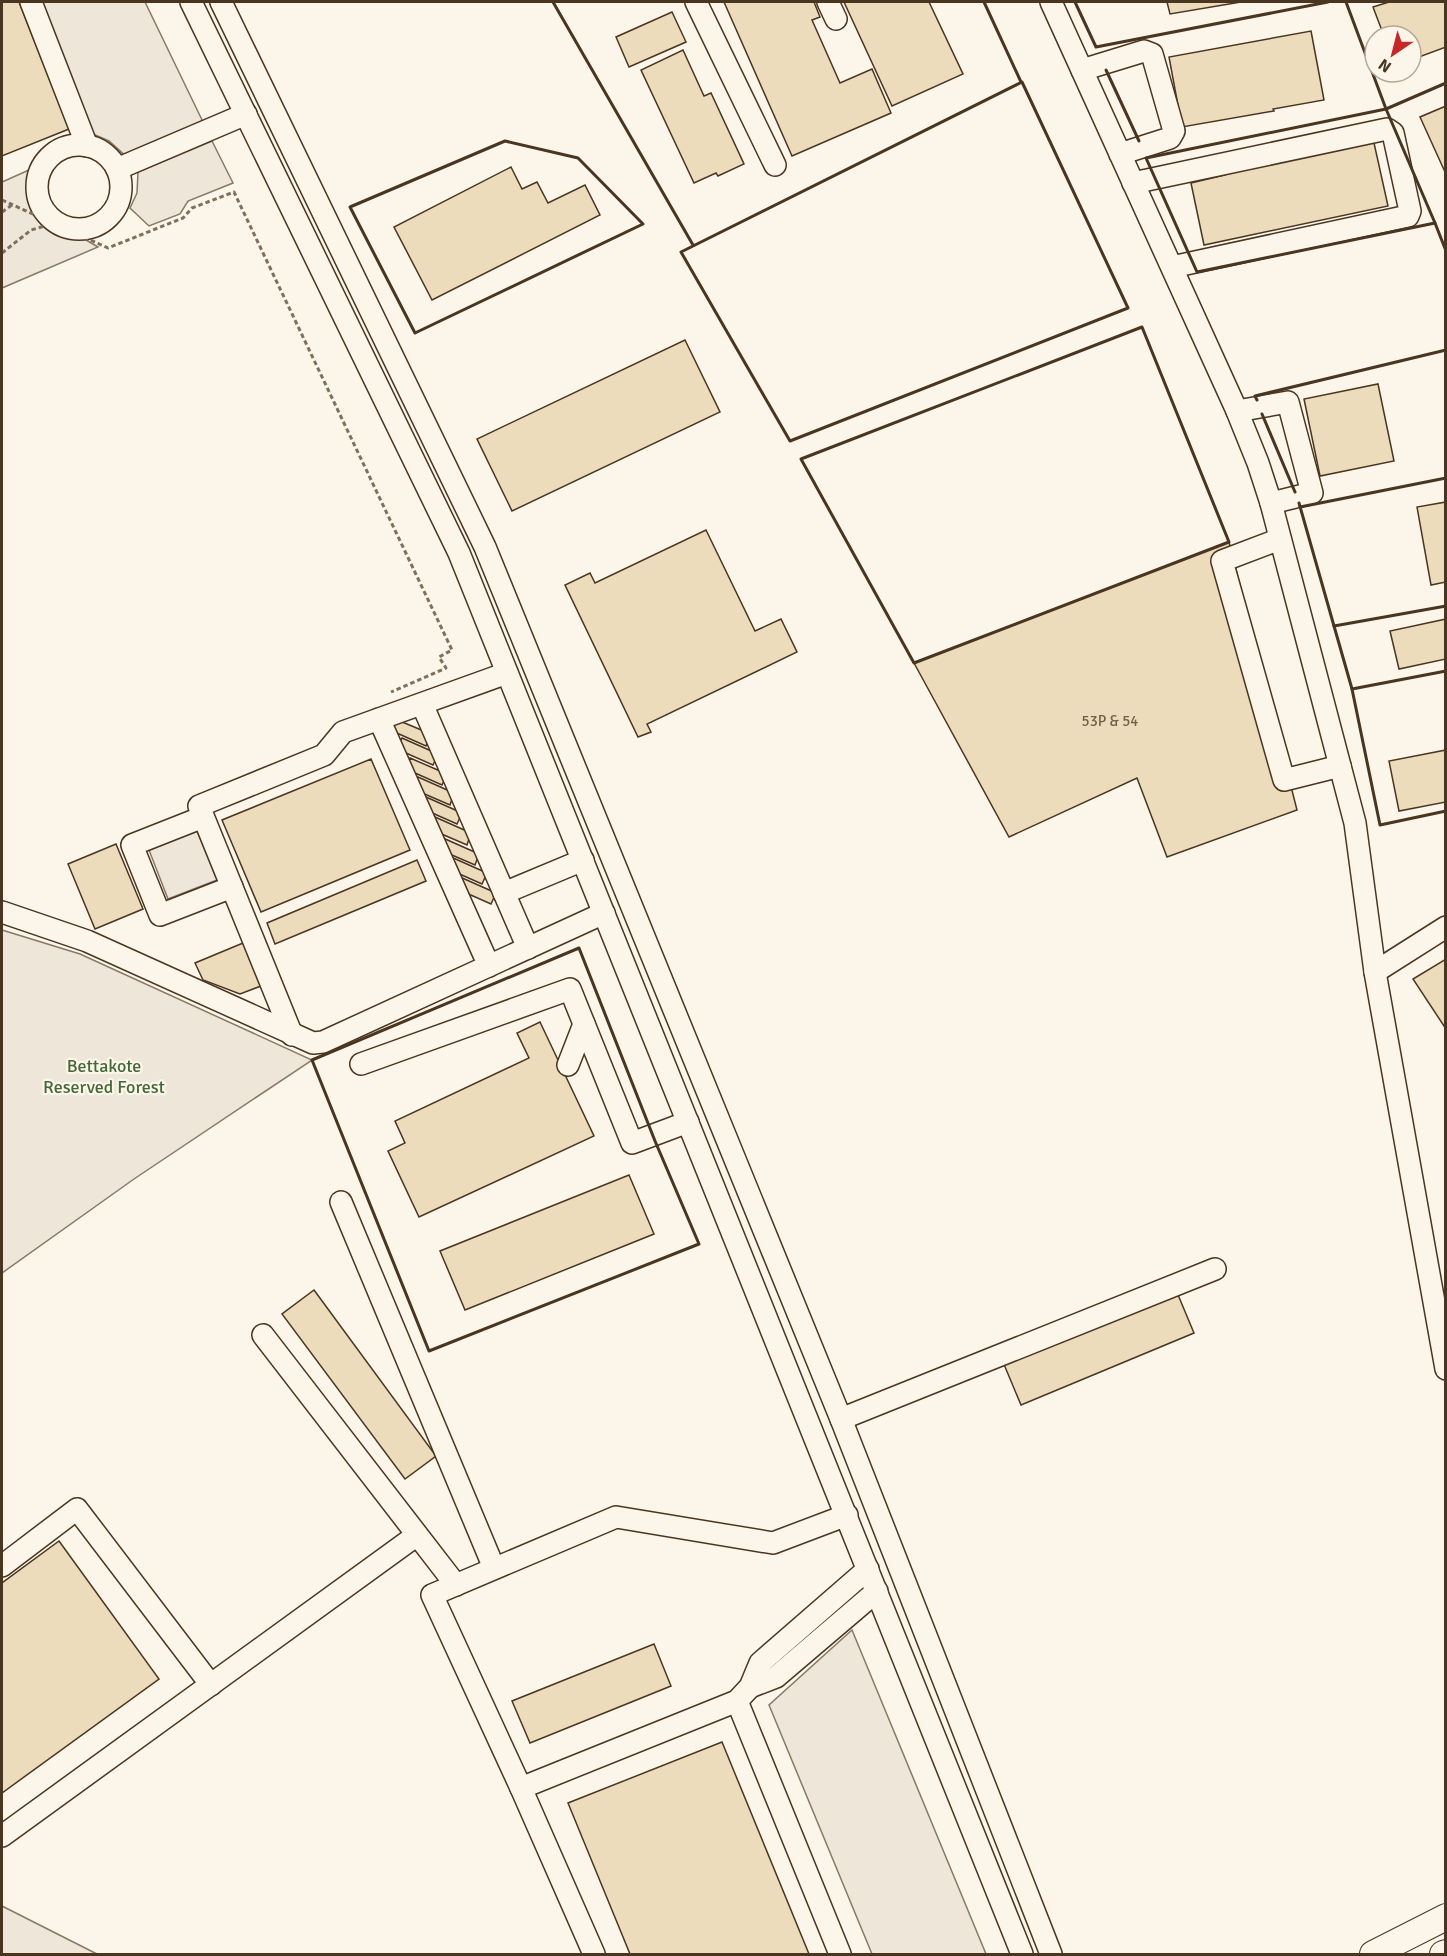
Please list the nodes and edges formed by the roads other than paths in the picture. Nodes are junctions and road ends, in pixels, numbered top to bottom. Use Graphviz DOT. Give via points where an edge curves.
graph roads {
  1 [pos="31,2"];
  2 [pos="191,2"];
  3 [pos="221,2"];
  4 [pos="696,2"];
  5 [pos="1051,2"];
  6 [pos="1082,70"];
  7 [pos="246,114"];
  8 [pos="87,146"];
  9 [pos="1119,154"];
  10 [pos="775,165"];
  11 [pos="117,169"];
  12 [pos="1133,183"];
  13 [pos="1172,267"];
  14 [pos="1237,411"];
  15 [pos="1271,503"];
  16 [pos="1280,539"];
  17 [pos="507,673"];
  18 [pos="422,704"];
  19 [pos="379,719"];
  20 [pos="1340,766"];
  21 [pos="203,817"];
  22 [pos="583,860"];
  23 [pos="232,886"];
  24 [pos="504,893"];
  25 [pos="2,912"];
  26 [pos="604,913"];
  27 [pos="1446,927"];
  28 [pos="528,948"];
  29 [pos="489,966"];
  30 [pos="1375,972"];
  31 [pos="584,1024"];
  32 [pos="292,1035"];
  33 [pos="361,1064"];
  34 [pos="568,1065"];
  35 [pos="688,1122"];
  36 [pos="341,1202"];
  37 [pos="1215,1269"];
  38 [pos="263,1335"];
  39 [pos="1446,1369"];
  40 [pos="841,1419"];
  41 [pos="847,1515"];
  42 [pos="417,1535"];
  43 [pos="2,1566"];
  44 [pos="494,1569"];
  45 [pos="868,1569"];
  46 [pos="456,1585"];
  47 [pos="877,1592"];
  48 [pos="211,1685"];
  49 [pos="743,1694"];
  50 [pos="521,1788"];
  51 [pos="2,1836"];
  52 [pos="1446,1917"];
  53 [pos="594,1954"];
  54 [pos="840,1954"];
  55 [pos="1022,1954"];
  56 [pos="1051,1954"];
  57 [pos="1373,1954"];
  1 -- 8 [label="street"];
  2 -- 7 [label="street"];
  3 -- 40 [label="street" via="485,547"];
  4 -- 10 [label="street"];
  5 -- 6 [label="street"];
  6 -- 9 [label="street"];
  6 -- 9 [label="street" via="1144,51 1152,54 1174,130 1170,138"];
  7 -- 11 [label="street"];
  7 -- 17 [label="street" via="459,553"];
  8 -- 11 [label="street" via="103,152"];
  8 -- 11 [label="street" via="60,148 43,163 38,174 41,207 56,223 66,228 88,228 108,218 119,200"];
  9 -- 12 [label="street"];
  12 -- 13 [label="street"];
  12 -- 13 [label="street" via="1387,129 1393,133 1408,216"];
  13 -- 14 [label="street"];
  14 -- 15 [label="street"];
  14 -- 15 [label="street" via="1288,402 1312,493"];
  15 -- 16 [label="street"];
  16 -- 20 [label="street"];
  16 -- 20 [label="street" via="1222,561 1284,780"];
  17 -- 18 [label="street"];
  17 -- 22 [label="street"];
  18 -- 19 [label="street"];
  18 -- 24 [label="street"];
  19 -- 21 [label="street" via="343,732 324,755 199,806"];
  19 -- 29 [label="street"];
  20 -- 30 [label="street" via="1355,823"];
  21 -- 23 [label="street"];
  21 -- 23 [label="street" via="132,845 160,915"];
  22 -- 24 [label="street"];
  22 -- 26 [label="street"];
  23 -- 32 [label="street"];
  24 -- 28 [label="street"];
  25 -- 32 [label="street" via="87,941"];
  26 -- 28 [label="street"];
  26 -- 35 [label="street"];
  27 -- 30 [label="street"];
  28 -- 29 [label="street"];
  29 -- 32 [label="street" via="323,1042 313,1043"];
  30 -- 39 [label="street"];
  31 -- 33 [label="street" via="570,989"];
  31 -- 34 [label="street"];
  31 -- 35 [label="street" via="632,1143"];
  35 -- 41 [label="street"];
  36 -- 44 [label="street"];
  37 -- 40 [label="street"];
  38 -- 42 [label="street"];
  40 -- 56 [label="street"];
  41 -- 44 [label="street" via="773,1543 616,1517"];
  41 -- 45 [label="street"];
  42 -- 46 [label="street"];
  42 -- 48 [label="street"];
  43 -- 48 [label="street" via="77,1509"];
  44 -- 46 [label="street"];
  45 -- 47 [label="street"];
  45 -- 49 [label="street" via="760,1663"];
  46 -- 50 [label="street" via="432,1595"];
  47 -- 49 [label="street" via="776,1677"];
  47 -- 55 [label="street"];
  48 -- 51 [label="street"];
  49 -- 50 [label="street"];
  49 -- 54 [label="street"];
  50 -- 53 [label="street"];
  52 -- 57 [label="main road"];
}
